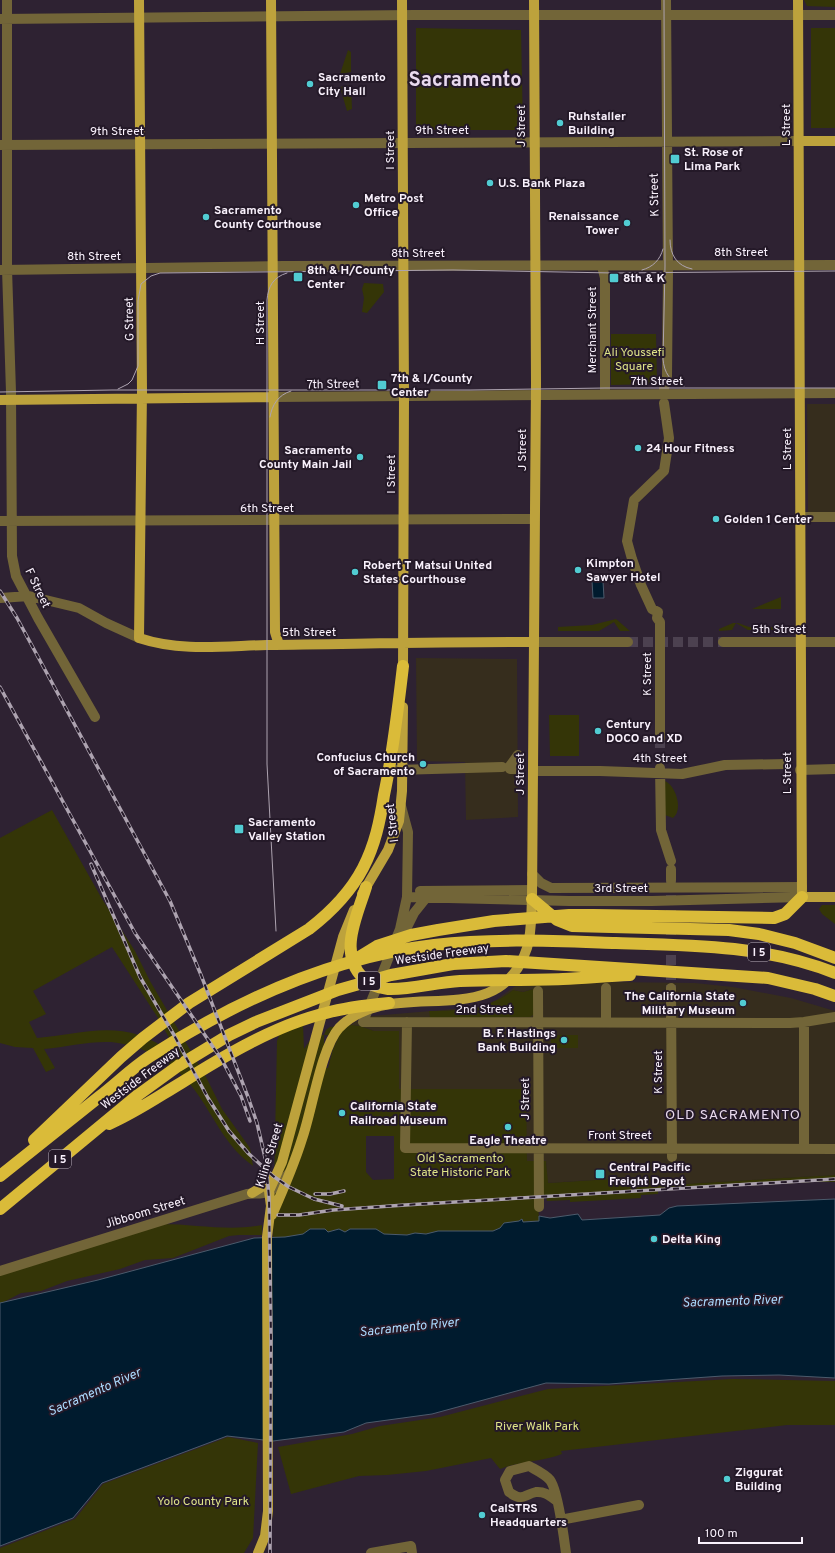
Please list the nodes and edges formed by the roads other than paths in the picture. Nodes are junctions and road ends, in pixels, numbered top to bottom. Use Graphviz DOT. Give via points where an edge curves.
graph roads {
  1 [pos="7,0"];
  2 [pos="139,0"];
  3 [pos="271,0"];
  4 [pos="402,0"];
  5 [pos="534,0"];
  6 [pos="666,0"];
  7 [pos="798,0"];
  8 [pos="402,15"];
  9 [pos="798,15"];
  10 [pos="271,16"];
  11 [pos="534,16"];
  12 [pos="666,16"];
  13 [pos="835,16"];
  14 [pos="4,18"];
  15 [pos="139,18"];
  16 [pos="799,141"];
  17 [pos="835,141"];
  18 [pos="667,142"];
  19 [pos="403,143"];
  20 [pos="534,143"];
  21 [pos="140,144"];
  22 [pos="272,144"];
  23 [pos="4,145"];
  24 [pos="799,265"];
  25 [pos="835,265"];
  26 [pos="272,266"];
  27 [pos="403,266"];
  28 [pos="535,266"];
  29 [pos="602,266"];
  30 [pos="668,266"];
  31 [pos="141,269"];
  32 [pos="4,270"];
  33 [pos="664,389"];
  34 [pos="800,393"];
  35 [pos="835,393"];
  36 [pos="536,395"];
  37 [pos="605,395"];
  38 [pos="404,396"];
  39 [pos="273,397"];
  40 [pos="142,398"];
  41 [pos="11,399"];
  42 [pos="0,400"];
  43 [pos="664,403"];
  44 [pos="801,517"];
  45 [pos="835,517"];
  46 [pos="534,519"];
  47 [pos="404,520"];
  48 [pos="0,521"];
  49 [pos="274,521"];
  50 [pos="140,522"];
  51 [pos="0,598"];
  52 [pos="138,638"];
  53 [pos="534,642"];
  54 [pos="628,642"];
  55 [pos="723,642"];
  56 [pos="801,642"];
  57 [pos="835,642"];
  58 [pos="403,644"];
  59 [pos="279,645"];
  60 [pos="403,666"];
  61 [pos="95,717"];
  62 [pos="660,738"];
  63 [pos="518,755"];
  64 [pos="787,764"];
  65 [pos="502,767"];
  66 [pos="518,769"];
  67 [pos="835,769"];
  68 [pos="402,770"];
  69 [pos="660,770"];
  70 [pos="800,770"];
  71 [pos="533,771"];
  72 [pos="388,776"];
  73 [pos="401,806"];
  74 [pos="532,874"];
  75 [pos="671,880"];
  76 [pos="366,887"];
  77 [pos="802,892"];
  78 [pos="408,894"];
  79 [pos="532,895"];
  80 [pos="835,897"];
  81 [pos="426,898"];
  82 [pos="346,939"];
  83 [pos="394,945"];
  84 [pos="835,958"];
  85 [pos="349,962"];
  86 [pos="682,971"];
  87 [pos="835,973"];
  88 [pos="606,988"];
  89 [pos="671,988"];
  90 [pos="538,991"];
  91 [pos="835,996"];
  92 [pos="389,1003"];
  93 [pos="835,1017"];
  94 [pos="363,1022"];
  95 [pos="406,1022"];
  96 [pos="538,1022"];
  97 [pos="606,1022"];
  98 [pos="671,1022"];
  99 [pos="804,1022"];
  100 [pos="95,1130"];
  101 [pos="538,1148"];
  102 [pos="804,1148"];
  103 [pos="835,1149"];
  104 [pos="672,1153"];
  105 [pos="278,1171"];
  106 [pos="290,1172"];
  107 [pos="0,1173"];
  108 [pos="0,1176"];
  109 [pos="269,1191"];
  110 [pos="252,1193"];
  111 [pos="539,1207"];
  112 [pos="0,1209"];
  113 [pos="268,1227"];
  114 [pos="0,1270"];
  115 [pos="556,1500"];
  116 [pos="639,1505"];
  117 [pos="560,1520"];
  118 [pos="412,1549"];
  119 [pos="258,1553"];
  120 [pos="371,1553"];
  121 [pos="566,1553"];
  1 -- 14 [label="street, F Street"];
  2 -- 15 [label="main road, G Street"];
  3 -- 10 [label="main road, H Street"];
  4 -- 8 [label="main road, I Street"];
  5 -- 11 [label="main road, J Street"];
  6 -- 12 [label="street, K Street"];
  7 -- 9 [label="main road, L Street"];
  8 -- 10 [label="street"];
  8 -- 11 [label="street"];
  8 -- 19 [label="main road, I Street"];
  9 -- 12 [label="street"];
  9 -- 13 [label="street"];
  9 -- 16 [label="main road, L Street"];
  10 -- 15 [label="street"];
  10 -- 22 [label="main road, H Street"];
  11 -- 12 [label="street"];
  11 -- 20 [label="main road, J Street"];
  12 -- 18 [label="street, K Street"];
  14 -- 15 [label="street"];
  14 -- 23 [label="street, F Street"];
  15 -- 21 [label="main road, G Street"];
  16 -- 17 [label="main road, 9th Street"];
  16 -- 18 [label="street, 9th Street"];
  16 -- 24 [label="main road, L Street"];
  18 -- 20 [label="street, 9th Street"];
  18 -- 30 [label="street, K Street"];
  19 -- 20 [label="street, 9th Street"];
  19 -- 22 [label="street, 9th Street"];
  19 -- 27 [label="main road, I Street"];
  20 -- 28 [label="main road, J Street"];
  21 -- 22 [label="street, 9th Street"];
  21 -- 23 [label="street, 9th Street"];
  21 -- 31 [label="main road, G Street"];
  22 -- 26 [label="main road, H Street"];
  23 -- 32 [label="street, F Street"];
  24 -- 25 [label="street, 8th Street"];
  24 -- 30 [label="street, 8th Street"];
  24 -- 34 [label="main road, L Street"];
  26 -- 27 [label="street, 8th Street"];
  26 -- 31 [label="street, 8th Street"];
  26 -- 39 [label="main road, H Street"];
  27 -- 28 [label="street, 8th Street"];
  27 -- 38 [label="main road, I Street"];
  28 -- 29 [label="street, 8th Street"];
  28 -- 36 [label="main road, J Street"];
  29 -- 30 [label="street, 8th Street"];
  29 -- 37 [label="street, Merchant Street" via="605,278"];
  30 -- 33 [label="street, K Street" via="667,376"];
  31 -- 32 [label="street, 8th Street"];
  31 -- 40 [label="main road, G Street"];
  32 -- 41 [label="street, F Street"];
  34 -- 35 [label="street, 7th Street"];
  34 -- 37 [label="street, 7th Street"];
  34 -- 44 [label="main road, L Street"];
  36 -- 37 [label="street, 7th Street"];
  36 -- 38 [label="street, 7th Street"];
  36 -- 46 [label="main road, J Street"];
  38 -- 39 [label="street, 7th Street"];
  38 -- 47 [label="main road, I Street"];
  39 -- 40 [label="main road, 7th Street"];
  39 -- 49 [label="main road, H Street"];
  40 -- 41 [label="main road, 7th Street"];
  40 -- 50 [label="main road, G Street"];
  41 -- 42 [label="main road, 7th Street"];
  41 -- 61 [label="street, F Street" via="13,567 38,618"];
  43 -- 62 [label="street, K Street" via="669,438 664,471 634,500 627,541 632,560 660,622"];
  44 -- 45 [label="street"];
  44 -- 56 [label="main road, L Street"];
  46 -- 47 [label="street, 6th Street"];
  46 -- 53 [label="main road, J Street"];
  47 -- 49 [label="street, 6th Street"];
  47 -- 58 [label="main road, I Street"];
  48 -- 50 [label="street, 6th Street"];
  49 -- 50 [label="street, 6th Street"];
  49 -- 59 [label="main road, H Street" via="275,632"];
  50 -- 52 [label="main road, G Street"];
  51 -- 52 [label="street, 5th Street" via="29,596 79,608"];
  52 -- 59 [label="main road, 5th Street" via="165,645 200,648"];
  53 -- 54 [label="street, 5th Street"];
  53 -- 58 [label="main road, 5th Street"];
  53 -- 71 [label="main road, J Street"];
  55 -- 56 [label="street, 5th Street"];
  56 -- 57 [label="street, 5th Street"];
  56 -- 70 [label="main road, L Street"];
  58 -- 59 [label="main road, 5th Street"];
  58 -- 60 [label="main road, I Street"];
  60 -- 68 [label="main road, I Street"];
  60 -- 72 [label="highway"];
  63 -- 66 [label="street" via="510,766 510,769"];
  64 -- 69 [label="street, 4th Street" via="725,765 682,774"];
  65 -- 68 [label="street"];
  67 -- 70 [label="street"];
  68 -- 72 [label="street" via="394,771"];
  68 -- 73 [label="main road, I Street"];
  69 -- 71 [label="street, 4th Street"];
  69 -- 75 [label="street" via="661,830 671,865"];
  70 -- 77 [label="main road, L Street"];
  71 -- 74 [label="main road, J Street"];
  72 -- 107 [label="highway" via="374,842 363,868 343,897 328,913 309,929 189,1003 143,1038"];
  73 -- 76 [label="main road" via="393,840"];
  73 -- 78 [label="street, I Street" via="408,832"];
  74 -- 77 [label="street, 3rd Street" via="551,888"];
  74 -- 79 [label="main road, J Street"];
  76 -- 82 [label="highway"];
  77 -- 79 [label="street, 3rd Street" via="652,901 569,901"];
  77 -- 80 [label="main road, 3rd Street"];
  77 -- 85 [label="highway" via="785,914 774,918 569,915 473,924 411,935 377,946"];
  78 -- 79 [label="street, 3rd Street"];
  78 -- 81 [label="street, 3rd Street"];
  78 -- 83 [label="street, I Street" via="404,918"];
  79 -- 81 [label="street, 3rd Street"];
  79 -- 84 [label="highway" via="556,920 572,926 744,932 795,943"];
  79 -- 92 [label="main road, J Street" via="527,947 513,974 504,983 487,994 470,999"];
  81 -- 83 [label="street, I Street"];
  82 -- 86 [label="highway" via="358,973 368,983 386,989 459,981 565,979"];
  82 -- 105 [label="main road, Kiline Street"];
  83 -- 94 [label="street, I Street"];
  85 -- 87 [label="highway, Westside Freeway / I 5" via="432,945 498,940 568,941 681,945 759,952 806,962"];
  85 -- 108 [label="highway, Westside Freeway / I 5" via="281,986 219,1016 148,1058"];
  86 -- 91 [label="highway, Westside Freeway / I 5" via="768,978"];
  86 -- 100 [label="highway, Westside Freeway / I 5" via="491,961 432,967 360,983 289,1008 229,1035 178,1066"];
  88 -- 97 [label="street"];
  89 -- 98 [label="street, K Street"];
  90 -- 96 [label="street, J Street"];
  92 -- 100 [label="highway" via="350,1007 295,1023 236,1050 133,1114"];
  92 -- 106 [label="main road, J Street" via="353,1017 340,1027 332,1039 324,1059 303,1139"];
  93 -- 99 [label="street, 2nd Street"];
  94 -- 95 [label="street, 2nd Street"];
  95 -- 96 [label="street, 2nd Street"];
  95 -- 101 [label="street, Front Street" via="405,1148"];
  96 -- 97 [label="street, 2nd Street"];
  96 -- 101 [label="street, J Street"];
  97 -- 98 [label="street, 2nd Street"];
  98 -- 99 [label="street, 2nd Street"];
  98 -- 104 [label="street, K Street"];
  99 -- 102 [label="street"];
  100 -- 112 [label="highway, Westside Freeway / I 5"];
  101 -- 104 [label="street, Front Street"];
  101 -- 111 [label="street, J Street"];
  102 -- 103 [label="street, Front Street"];
  102 -- 104 [label="street, Front Street"];
  105 -- 109 [label="main road, Kiline Street"];
  105 -- 110 [label="main road" via="265,1185"];
  106 -- 109 [label="street"];
  106 -- 113 [label="main road, J Street"];
  109 -- 110 [label="street, Jibboom Street" via="262,1194"];
  109 -- 113 [label="main road, Kiline Street" via="271,1206"];
  110 -- 114 [label="street, Jibboom Street"];
  113 -- 119 [label="main road, Kiline Street" via="268,1511 266,1532"];
  115 -- 115 [label="street" via="550,1480 540,1472 529,1466 510,1470 505,1480 509,1492 515,1496 524,1498 536,1492 545,1493"];
  115 -- 117 [label="street"];
  116 -- 117 [label="street"];
  117 -- 121 [label="street"];
  118 -- 120 [label="street"];
}
